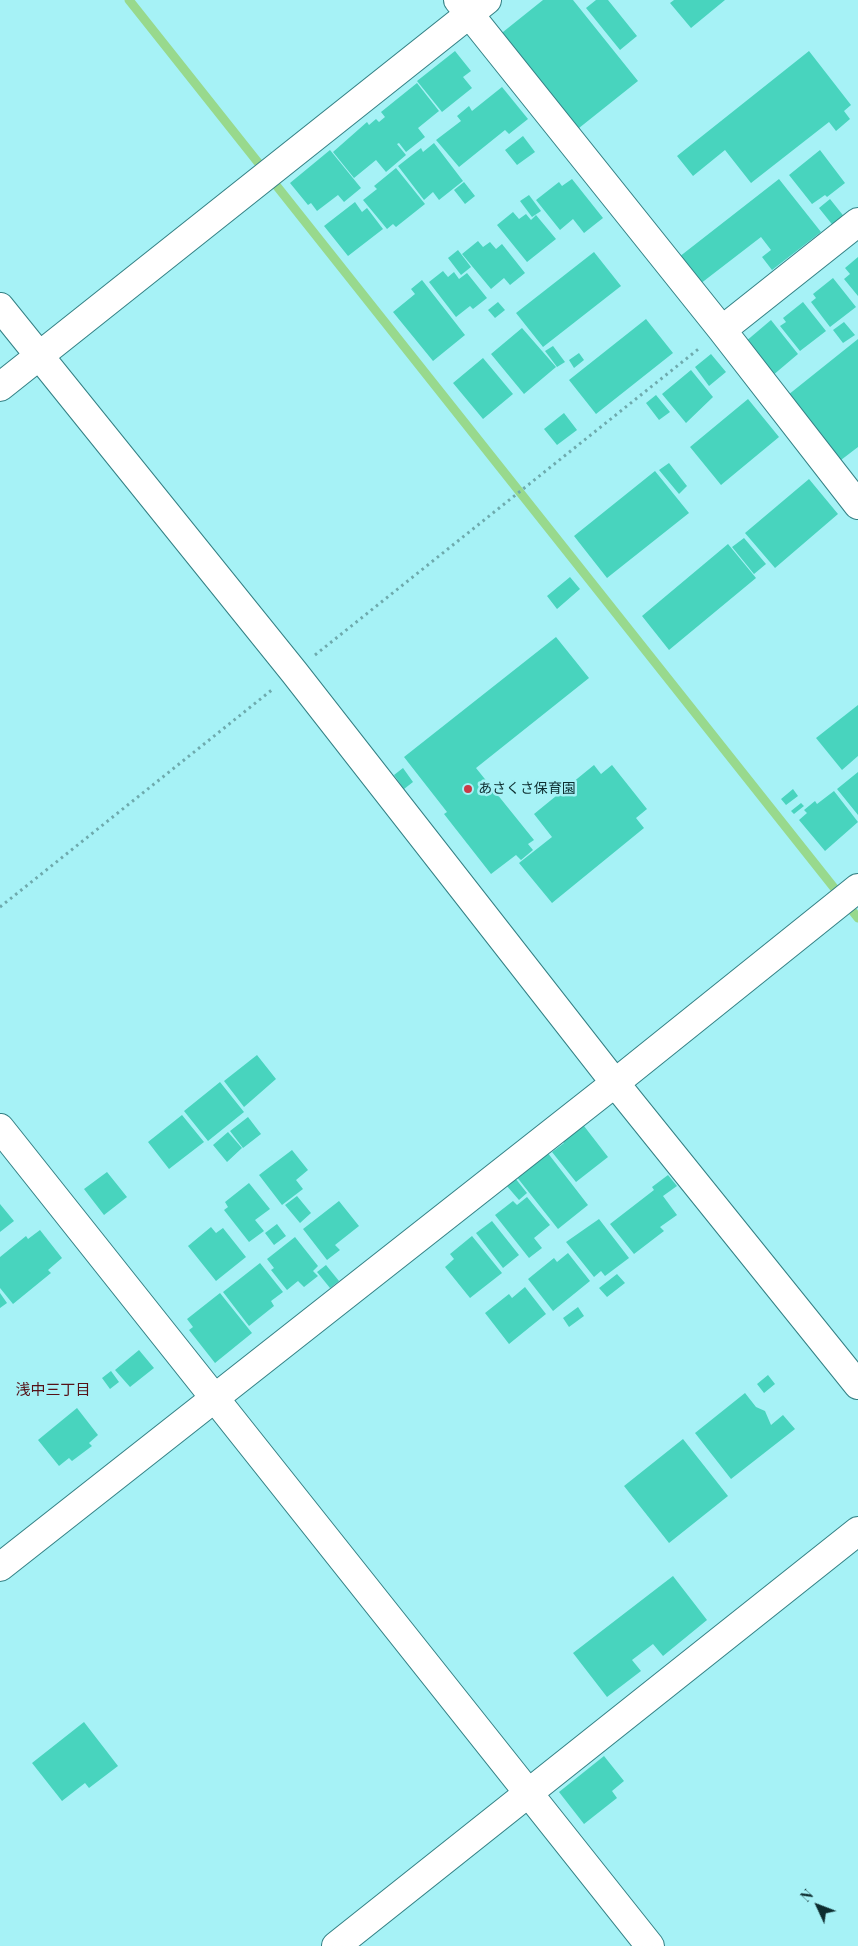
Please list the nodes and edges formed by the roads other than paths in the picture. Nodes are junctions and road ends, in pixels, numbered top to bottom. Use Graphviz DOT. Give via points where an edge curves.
graph roads {
  1 [pos="471,5"];
  2 [pos="858,222"];
  3 [pos="0,307"];
  4 [pos="722,330"];
  5 [pos="39,356"];
  6 [pos="0,387"];
  7 [pos="858,505"];
  8 [pos="848,896"];
  9 [pos="615,1083"];
  10 [pos="0,1128"];
  11 [pos="858,1385"];
  12 [pos="216,1397"];
  13 [pos="858,1531"];
  14 [pos="0,1567"];
  15 [pos="529,1793"];
  16 [pos="336,1946"];
  17 [pos="650,1946"];
  1 -- 4 [label="street"];
  1 -- 5 [label="street" via="268,174"];
  2 -- 4 [label="street"];
  3 -- 5 [label="street"];
  4 -- 7 [label="street"];
  5 -- 6 [label="street"];
  5 -- 9 [label="street" via="294,672"];
  8 -- 9 [label="street"];
  9 -- 11 [label="street"];
  9 -- 12 [label="street"];
  10 -- 12 [label="street"];
  12 -- 14 [label="street"];
  12 -- 15 [label="street"];
  13 -- 15 [label="street"];
  15 -- 16 [label="street"];
  15 -- 17 [label="street"];
}
